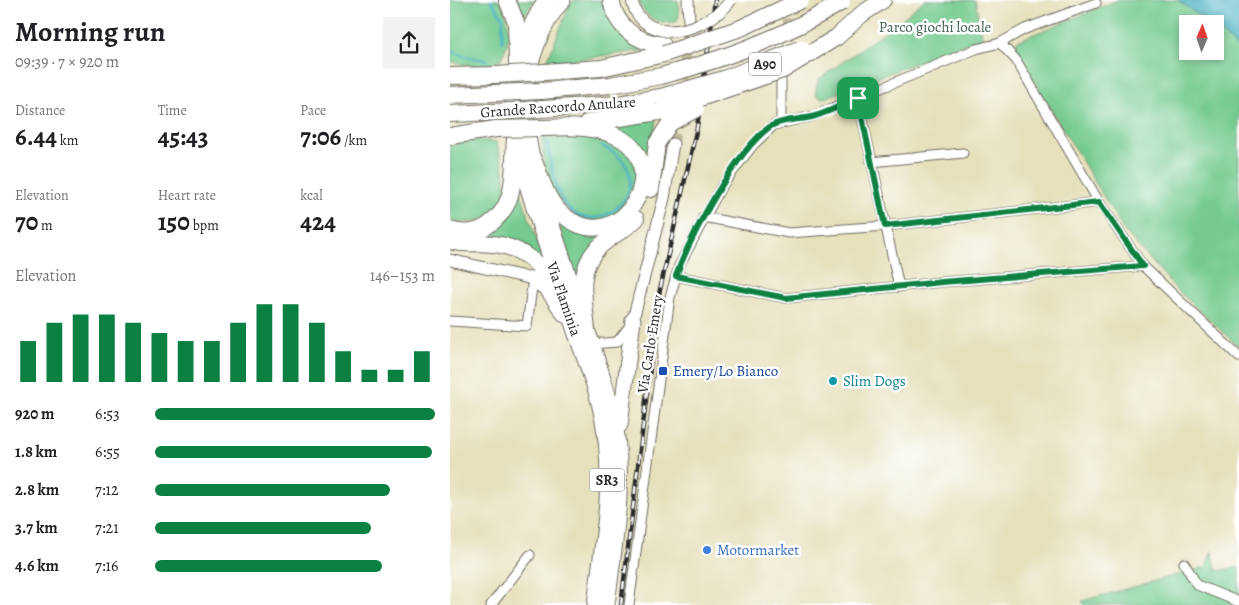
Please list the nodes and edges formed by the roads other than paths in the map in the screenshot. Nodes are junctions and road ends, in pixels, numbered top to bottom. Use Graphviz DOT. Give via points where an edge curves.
graph roads {
  1 [pos="508,0"];
  2 [pos="546,0"];
  3 [pos="564,0"];
  4 [pos="611,0"];
  5 [pos="632,0"];
  6 [pos="688,0"];
  7 [pos="731,0"];
  8 [pos="787,0"];
  9 [pos="801,0"];
  10 [pos="845,0"];
  11 [pos="883,1"];
  12 [pos="1096,3"];
  13 [pos="862,14"];
  14 [pos="765,18"];
  15 [pos="689,21"];
  16 [pos="1000,43"];
  17 [pos="664,44"];
  18 [pos="517,63"];
  19 [pos="450,66"];
  20 [pos="494,75"];
  21 [pos="450,76"];
  22 [pos="774,77"];
  23 [pos="450,95"];
  24 [pos="858,98"];
  25 [pos="660,104"];
  26 [pos="450,114"];
  27 [pos="781,122"];
  28 [pos="565,127"];
  29 [pos="450,129"];
  30 [pos="495,130"];
  31 [pos="450,136"];
  32 [pos="522,139"];
  33 [pos="665,144"];
  34 [pos="963,153"];
  35 [pos="533,159"];
  36 [pos="871,162"];
  37 [pos="1099,202"];
  38 [pos="703,218"];
  39 [pos="885,226"];
  40 [pos="450,230"];
  41 [pos="450,241"];
  42 [pos="450,260"];
  43 [pos="1143,266"];
  44 [pos="676,276"];
  45 [pos="534,279"];
  46 [pos="899,287"];
  47 [pos="565,302"];
  48 [pos="633,320"];
  49 [pos="450,321"];
  50 [pos="572,323"];
  51 [pos="590,338"];
  52 [pos="1239,357"];
  53 [pos="618,448"];
  54 [pos="530,556"];
  55 [pos="1184,563"];
  56 [pos="1239,602"];
  57 [pos="491,605"];
  58 [pos="595,605"];
  59 [pos="607,605"];
  60 [pos="629,605"];
  1 -- 18 [label="highway" via="516,22"];
  2 -- 18 [label="highway, Via Flaminia / SR3" via="527,34"];
  3 -- 32 [label="highway, Via Flaminia / SR3" via="548,24 532,63"];
  4 -- 17 [label="highway" via="617,19 625,29 644,41"];
  5 -- 17 [label="street" via="642,21"];
  6 -- 15 [label="street"];
  7 -- 17 [label="street, bridge" via="720,12"];
  8 -- 14 [label="highway, bridge"];
  9 -- 14 [label="highway, bridge"];
  10 -- 23 [label="highway, Grande Raccordo Anulare / A90, bridge" via="767,42 720,60 661,76 602,86"];
  11 -- 13 [label="highway, Grande Raccordo Anulare / A90"];
  12 -- 16 [label="street" via="1026,29"];
  13 -- 22 [label="highway, bridge" via="827,44"];
  13 -- 25 [label="highway, Grande Raccordo Anulare / A90, bridge" via="818,41"];
  14 -- 17 [label="highway, bridge" via="715,39"];
  16 -- 24 [label="street" via="976,49"];
  16 -- 37 [label="street" via="1016,60"];
  17 -- 20 [label="highway, bridge" via="601,68"];
  18 -- 32 [label="highway, Via Flaminia / SR3" via="512,109"];
  19 -- 20 [label="highway"];
  20 -- 21 [label="highway"];
  22 -- 25 [label="highway, bridge" via="689,103"];
  22 -- 27 [label="street"];
  22 -- 33 [label="highway, bridge" via="680,117 667,126"];
  24 -- 27 [label="street" via="813,116"];
  24 -- 36 [label="street"];
  25 -- 26 [label="highway, Grande Raccordo Anulare / A90, bridge"];
  25 -- 28 [label="highway"];
  27 -- 38 [label="street, Via Carlo Emery" via="767,130 739,161"];
  28 -- 30 [label="highway, bridge"];
  28 -- 35 [label="highway" via="608,132 632,148 639,160 642,181 630,212 603,226 576,223 562,214 548,198"];
  29 -- 30 [label="highway"];
  30 -- 31 [label="highway"];
  32 -- 35 [label="highway, SR3"];
  32 -- 40 [label="highway" via="513,188 504,212 479,230"];
  32 -- 47 [label="highway, Via Flaminia / SR3" via="529,194"];
  33 -- 48 [label="street" via="664,198"];
  33 -- 51 [label="highway" via="646,205 631,224 598,248 586,266 583,286"];
  34 -- 36 [label="street"];
  35 -- 51 [label="highway, Via Flaminia / SR3"];
  36 -- 39 [label="street"];
  37 -- 39 [label="street"];
  37 -- 43 [label="street"];
  38 -- 39 [label="street" via="789,233"];
  38 -- 44 [label="street, Via Carlo Emery"];
  39 -- 46 [label="street"];
  41 -- 47 [label="highway" via="494,244 522,253 546,272"];
  42 -- 45 [label="street"];
  43 -- 46 [label="street"];
  43 -- 52 [label="street"];
  44 -- 46 [label="street" via="786,298"];
  44 -- 60 [label="street, Via Carlo Emery" via="662,353"];
  45 -- 49 [label="street" via="527,326"];
  45 -- 50 [label="highway" via="547,289"];
  47 -- 50 [label="highway, Via Flaminia / SR3"];
  48 -- 51 [label="street" via="617,342"];
  48 -- 53 [label="highway"];
  50 -- 58 [label="highway, Via Flaminia / SR3" via="599,404 606,436 606,517"];
  51 -- 53 [label="highway, Via Flaminia / SR3" via="610,402"];
  53 -- 59 [label="highway, Via Flaminia / SR3" via="618,506"];
  54 -- 57 [label="street"];
  55 -- 56 [label="street" via="1197,584"];
}
